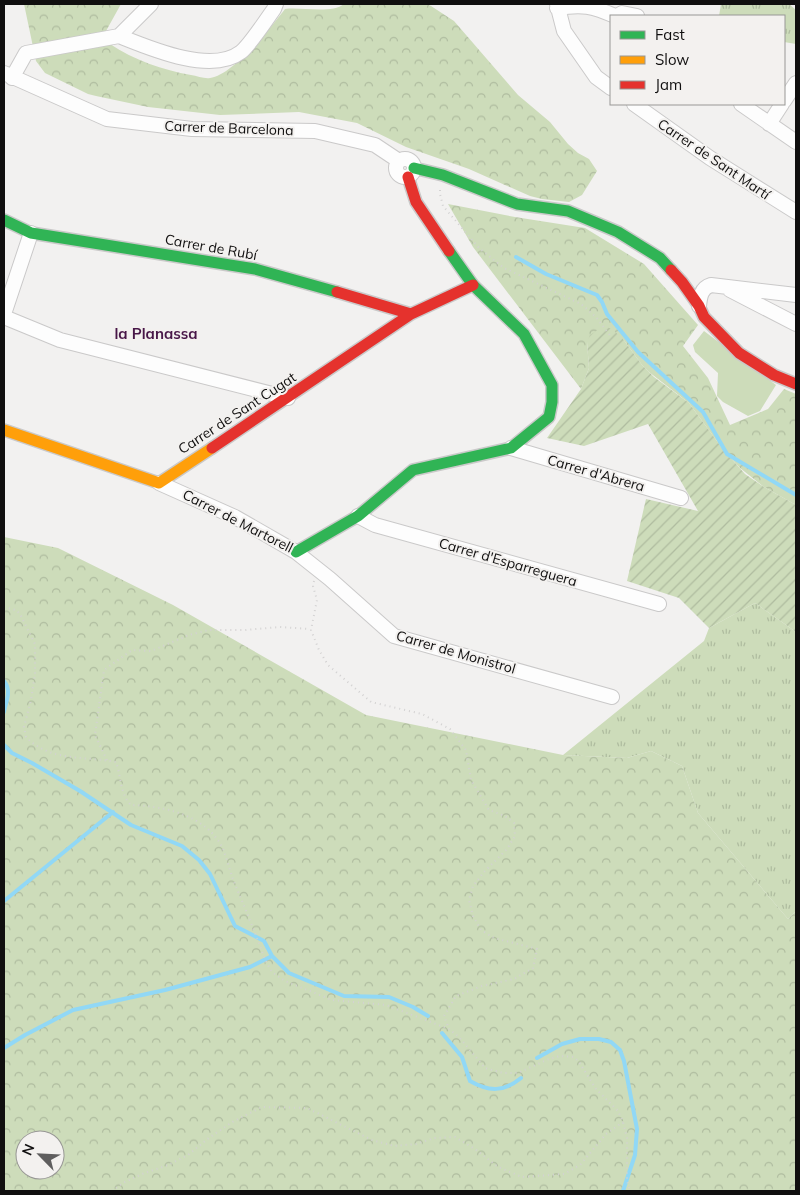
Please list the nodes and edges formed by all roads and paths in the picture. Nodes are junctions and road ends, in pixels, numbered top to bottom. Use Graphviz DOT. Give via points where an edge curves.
graph roads {
  1 [pos="151,4"];
  2 [pos="276,4"];
  3 [pos="557,6"];
  4 [pos="614,15"];
  5 [pos="618,15"];
  6 [pos="632,15"];
  7 [pos="119,36"];
  8 [pos="8,75"];
  9 [pos="796,83"];
  10 [pos="610,87"];
  11 [pos="785,99"];
  12 [pos="635,105"];
  13 [pos="742,105"];
  14 [pos="781,105"];
  15 [pos="769,124"];
  16 [pos="796,142"];
  17 [pos="411,173"];
  18 [pos="443,176"];
  19 [pos="796,212"];
  20 [pos="4,220"];
  21 [pos="31,233"];
  22 [pos="682,282"];
  23 [pos="472,285"];
  24 [pos="722,286"];
  25 [pos="706,287"];
  26 [pos="796,295"];
  27 [pos="699,306"];
  28 [pos="411,314"];
  29 [pos="4,316"];
  30 [pos="796,324"];
  31 [pos="612,338"];
  32 [pos="796,384"];
  33 [pos="288,398"];
  34 [pos="4,430"];
  35 [pos="511,448"];
  36 [pos="159,483"];
  37 [pos="681,498"];
  38 [pos="358,516"];
  39 [pos="296,552"];
  40 [pos="316,569"];
  41 [pos="659,604"];
  42 [pos="4,606"];
  43 [pos="311,630"];
  44 [pos="612,697"];
  45 [pos="107,760"];
  46 [pos="449,1029"];
  47 [pos="623,1122"];
  48 [pos="112,1191"];
  49 [pos="630,1191"];
  1 -- 7 [label="street"];
  2 -- 7 [label="street" via="241,52 222,60 201,61 153,50"];
  3 -- 4 [label="street" via="595,7"];
  3 -- 10 [label="street" via="564,31 596,77"];
  5 -- 6 [label="street"];
  7 -- 8 [label="street" via="26,53"];
  8 -- 17 [label="street, Carrer de Barcelona" via="107,119 192,129 315,131 375,145 399,161 409,159 413,163"];
  9 -- 11 [label="street"];
  12 -- 19 [label="street, Carrer de Sant Martí" via="710,158"];
  13 -- 15 [label="street"];
  14 -- 15 [label="street"];
  15 -- 16 [label="street"];
  17 -- 18 [label="street"];
  17 -- 23 [label="street" via="416,202"];
  18 -- 22 [label="street" via="517,204 568,211 618,232 660,258"];
  18 -- 31 [label="path" via="440,194 443,206 479,248 504,268 581,304"];
  20 -- 21 [label="street, Carrer de Rubí"];
  21 -- 28 [label="street, Carrer de Rubí" via="255,269"];
  21 -- 29 [label="street"];
  22 -- 25 [label="street"];
  22 -- 27 [label="street"];
  23 -- 28 [label="street, Carrer de Sant Cugat"];
  23 -- 35 [label="street, Carrer de Martorell" via="524,334 552,385 550,417"];
  24 -- 25 [label="street"];
  24 -- 26 [label="street"];
  24 -- 30 [label="street"];
  25 -- 27 [label="street" via="700,295"];
  27 -- 32 [label="street" via="704,316 739,353 774,375"];
  28 -- 33 [label="street, Carrer de Sant Cugat"];
  29 -- 33 [label="street" via="60,340"];
  33 -- 36 [label="street, Carrer de Sant Cugat"];
  34 -- 36 [label="street"];
  35 -- 37 [label="street, Carrer d'Abrera"];
  35 -- 38 [label="street, Carrer de Martorell" via="414,470"];
  36 -- 39 [label="street, Carrer de Martorell" via="235,517"];
  38 -- 39 [label="street, Carrer de Martorell"];
  38 -- 41 [label="street, Carrer d'Esparreguera" via="375,525"];
  39 -- 40 [label="street, Carrer de Monistrol"];
  40 -- 43 [label="path" via="313,586 317,600"];
  40 -- 44 [label="street, Carrer de Monistrol" via="394,636"];
  42 -- 45 [label="path" via="20,614 35,644 35,674 24,727 26,737 38,747 58,755"];
  43 -- 45 [label="path" via="280,627 208,630 151,651 132,650 104,670 95,735"];
  43 -- 46 [label="path" via="328,665 371,702 422,714 450,729 466,750 471,780 489,810 514,823 515,836 473,886 469,900 473,916 482,930 494,938 537,949 533,968 514,979 456,996 444,1016"];
  45 -- 46 [label="path" via="116,762 130,805 151,806 176,813 202,824 213,834 223,850 272,972 285,981 332,1000 386,1005"];
  46 -- 47 [label="path" via="486,1068 502,1073 518,1073 560,1056 574,1057"];
  47 -- 48 [label="path" via="606,1134 580,1165 564,1174 522,1177 498,1167 455,1137 394,1146 372,1140 307,1108 262,1107 234,1121 188,1155 142,1174"];
  47 -- 49 [label="path"];
}
